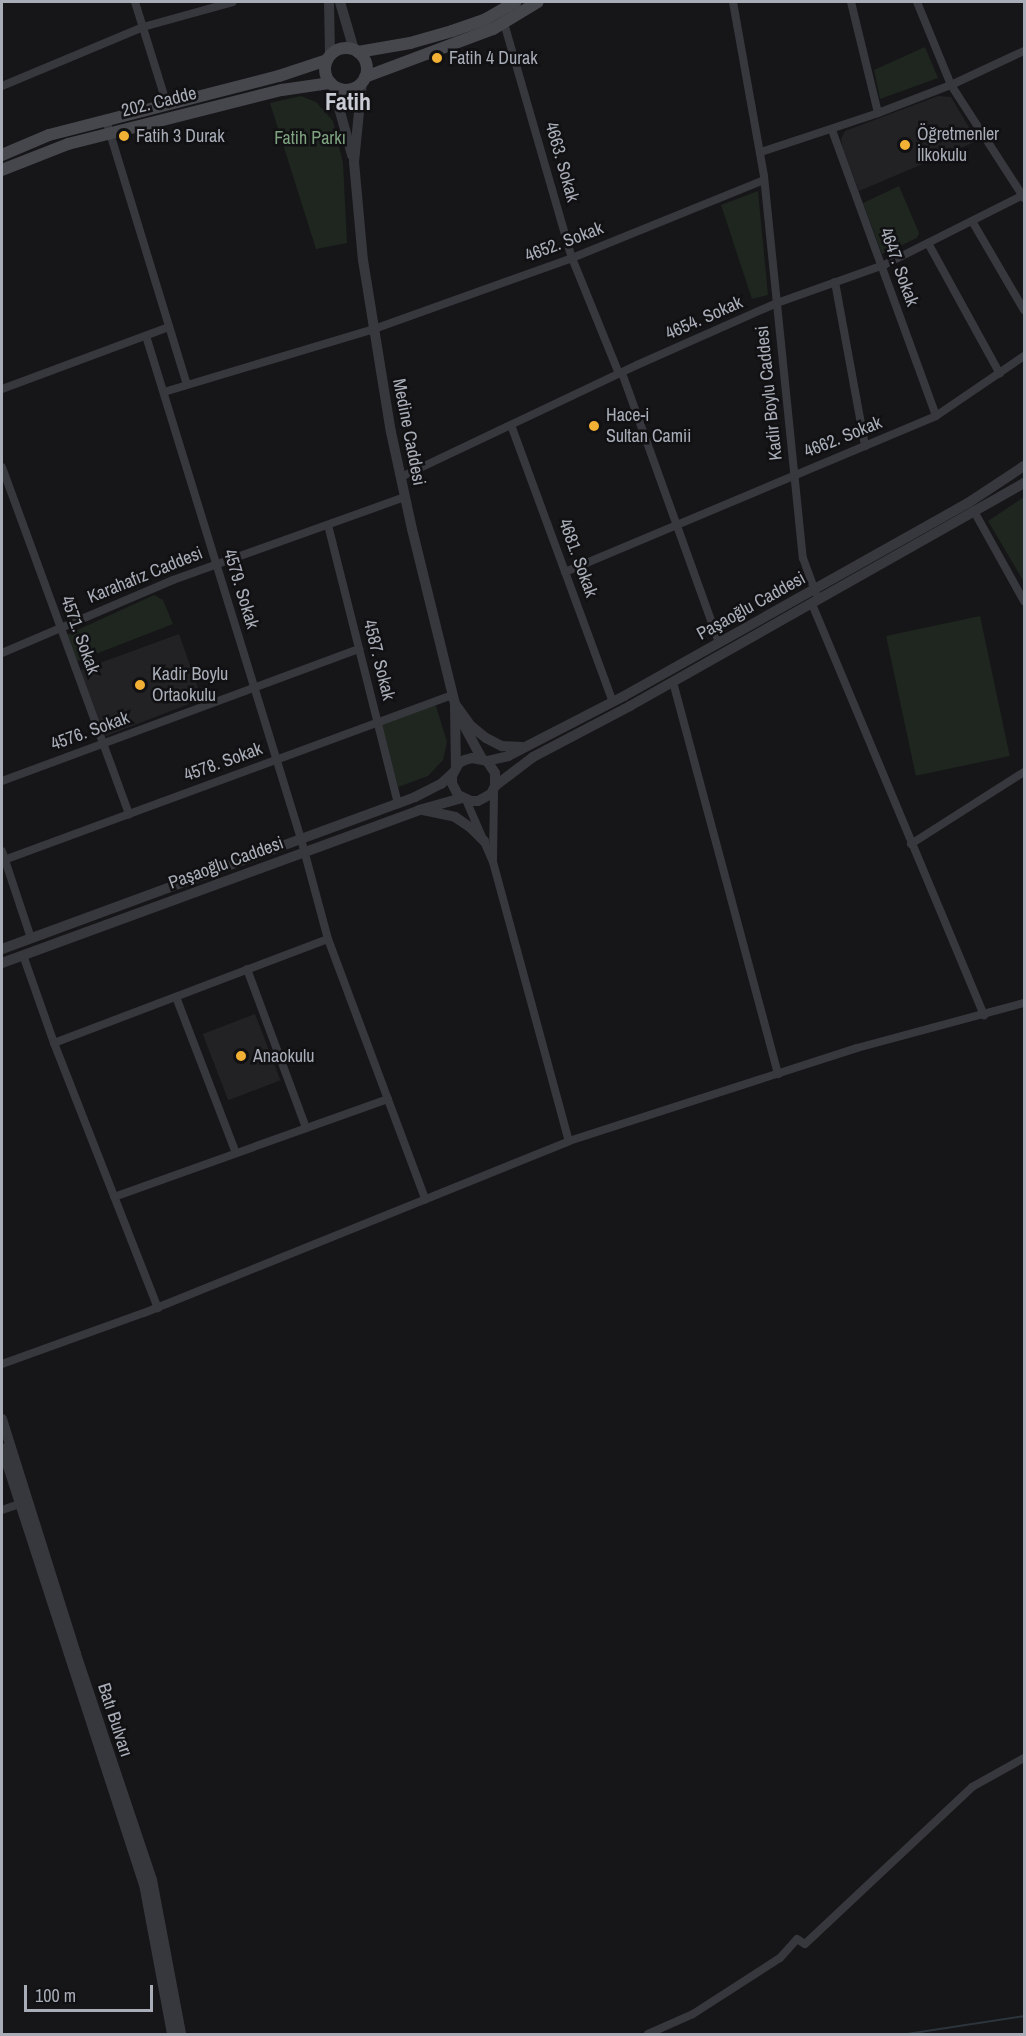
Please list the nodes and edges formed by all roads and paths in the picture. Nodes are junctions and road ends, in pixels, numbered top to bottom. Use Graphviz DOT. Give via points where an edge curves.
graph roads {
  1 [pos="135,2"];
  2 [pos="233,2"];
  3 [pos="329,2"];
  4 [pos="340,2"];
  5 [pos="516,2"];
  6 [pos="538,2"];
  7 [pos="733,2"];
  8 [pos="851,2"];
  9 [pos="917,2"];
  10 [pos="504,23"];
  11 [pos="143,27"];
  12 [pos="356,51"];
  13 [pos="1024,51"];
  14 [pos="328,58"];
  15 [pos="363,80"];
  16 [pos="332,84"];
  17 [pos="951,85"];
  18 [pos="2,86"];
  19 [pos="167,105"];
  20 [pos="878,113"];
  21 [pos="106,120"];
  22 [pos="832,130"];
  23 [pos="110,133"];
  24 [pos="760,152"];
  25 [pos="2,155"];
  26 [pos="354,162"];
  27 [pos="2,170"];
  28 [pos="764,180"];
  29 [pos="1024,197"];
  30 [pos="972,220"];
  31 [pos="928,243"];
  32 [pos="572,258"];
  33 [pos="881,266"];
  34 [pos="835,282"];
  35 [pos="777,303"];
  36 [pos="1024,310"];
  37 [pos="169,327"];
  38 [pos="374,329"];
  39 [pos="146,336"];
  40 [pos="1024,356"];
  41 [pos="620,374"];
  42 [pos="1000,374"];
  43 [pos="187,386"];
  44 [pos="2,389"];
  45 [pos="164,392"];
  46 [pos="936,416"];
  47 [pos="511,425"];
  48 [pos="865,446"];
  49 [pos="2,466"];
  50 [pos="1024,466"];
  51 [pos="794,474"];
  52 [pos="401,477"];
  53 [pos="1024,483"];
  54 [pos="405,497"];
  55 [pos="975,513"];
  56 [pos="328,525"];
  57 [pos="677,526"];
  58 [pos="217,564"];
  59 [pos="565,572"];
  60 [pos="813,590"];
  61 [pos="1024,601"];
  62 [pos="816,602"];
  63 [pos="59,628"];
  64 [pos="719,643"];
  65 [pos="359,649"];
  66 [pos="2,653"];
  67 [pos="673,682"];
  68 [pos="255,687"];
  69 [pos="454,700"];
  70 [pos="613,702"];
  71 [pos="377,723"];
  72 [pos="102,744"];
  73 [pos="528,746"];
  74 [pos="276,760"];
  75 [pos="484,760"];
  76 [pos="455,770"];
  77 [pos="1024,772"];
  78 [pos="2,781"];
  79 [pos="494,788"];
  80 [pos="464,799"];
  81 [pos="398,804"];
  82 [pos="419,810"];
  83 [pos="129,814"];
  84 [pos="301,839"];
  85 [pos="484,841"];
  86 [pos="911,844"];
  87 [pos="305,852"];
  88 [pos="3,855"];
  89 [pos="493,862"];
  90 [pos="31,938"];
  91 [pos="328,939"];
  92 [pos="2,949"];
  93 [pos="23,955"];
  94 [pos="2,963"];
  95 [pos="247,969"];
  96 [pos="176,997"];
  97 [pos="1024,1003"];
  98 [pos="984,1015"];
  99 [pos="54,1043"];
  100 [pos="778,1074"];
  101 [pos="388,1099"];
  102 [pos="306,1128"];
  103 [pos="569,1142"];
  104 [pos="236,1153"];
  105 [pos="114,1197"];
  106 [pos="425,1199"];
  107 [pos="158,1308"];
  108 [pos="2,1364"];
  109 [pos="2,1419"];
  110 [pos="2,1448"];
  111 [pos="19,1504"];
  112 [pos="2,1510"];
  113 [pos="1024,1758"];
  114 [pos="172,2034"];
  115 [pos="181,2034"];
  116 [pos="648,2034"];
  1 -- 11 [label="street"];
  2 -- 11 [label="street"];
  3 -- 14 [label="street"];
  4 -- 12 [label="street"];
  5 -- 12 [label="main road" via="486,19 452,31 410,43"];
  6 -- 10 [label="main road"];
  7 -- 24 [label="street, Kadir Boylu Caddesi"];
  8 -- 20 [label="street"];
  9 -- 17 [label="street"];
  10 -- 15 [label="main road"];
  10 -- 32 [label="street, 4663. Sokak"];
  11 -- 18 [label="street"];
  11 -- 19 [label="street"];
  12 -- 14 [label="main road" via="343,49"];
  12 -- 15 [label="main road" via="366,65"];
  13 -- 17 [label="street"];
  14 -- 16 [label="main road" via="325,74"];
  14 -- 19 [label="main road, 202. Cadde" via="290,73"];
  15 -- 16 [label="main road" via="347,90"];
  15 -- 26 [label="street, Medine Caddesi"];
  16 -- 23 [label="main road, 202. Cadde" via="282,90"];
  16 -- 26 [label="street, Medine Caddesi"];
  17 -- 20 [label="street"];
  17 -- 29 [label="street"];
  19 -- 21 [label="main road, 202. Cadde"];
  20 -- 22 [label="street"];
  21 -- 23 [label="street"];
  21 -- 25 [label="main road, 202. Cadde" via="50,135"];
  22 -- 24 [label="street"];
  22 -- 33 [label="street, 4647. Sokak"];
  23 -- 27 [label="main road, 202. Cadde" via="55,147"];
  23 -- 37 [label="street"];
  24 -- 28 [label="street, Kadir Boylu Caddesi"];
  26 -- 38 [label="street, Medine Caddesi"];
  28 -- 32 [label="street, 4652. Sokak"];
  28 -- 35 [label="street, Kadir Boylu Caddesi"];
  29 -- 30 [label="street, 4654. Sokak"];
  30 -- 31 [label="street, 4654. Sokak"];
  30 -- 36 [label="street"];
  31 -- 33 [label="street, 4654. Sokak"];
  31 -- 42 [label="street"];
  32 -- 38 [label="street, 4652. Sokak"];
  32 -- 41 [label="street, 4663. Sokak"];
  33 -- 34 [label="street, 4654. Sokak"];
  33 -- 46 [label="street, 4647. Sokak"];
  34 -- 35 [label="street, 4654. Sokak"];
  34 -- 48 [label="street"];
  35 -- 41 [label="street, 4654. Sokak"];
  35 -- 51 [label="street, Kadir Boylu Caddesi"];
  37 -- 39 [label="street"];
  37 -- 43 [label="street"];
  38 -- 43 [label="street, 4652. Sokak"];
  38 -- 52 [label="street, Medine Caddesi"];
  39 -- 44 [label="street"];
  39 -- 45 [label="street, 4579. Sokak"];
  40 -- 42 [label="street, 4662. Sokak"];
  41 -- 47 [label="street, 4654. Sokak"];
  41 -- 57 [label="street, 4663. Sokak"];
  42 -- 46 [label="street, 4662. Sokak"];
  43 -- 45 [label="street, 4652. Sokak"];
  45 -- 58 [label="street, 4579. Sokak"];
  46 -- 48 [label="street, 4662. Sokak"];
  47 -- 52 [label="street, 4654. Sokak"];
  47 -- 59 [label="street, 4681. Sokak"];
  48 -- 51 [label="street, 4662. Sokak"];
  49 -- 63 [label="street, 4571. Sokak"];
  50 -- 60 [label="street, Paşaoğlu Caddesi" via="996,486"];
  51 -- 57 [label="street, 4662. Sokak"];
  51 -- 60 [label="street, Kadir Boylu Caddesi" via="803,558"];
  52 -- 54 [label="street, Medine Caddesi"];
  53 -- 55 [label="street, Paşaoğlu Caddesi"];
  54 -- 56 [label="street, Karahafız Caddesi"];
  54 -- 69 [label="street, Medine Caddesi"];
  55 -- 61 [label="street"];
  55 -- 62 [label="street, Paşaoğlu Caddesi"];
  56 -- 58 [label="street, Karahafız Caddesi"];
  56 -- 65 [label="street, 4587. Sokak"];
  57 -- 59 [label="street, 4662. Sokak"];
  57 -- 64 [label="street, 4663. Sokak"];
  58 -- 63 [label="street, Karahafız Caddesi"];
  58 -- 68 [label="street, 4579. Sokak"];
  59 -- 70 [label="street, 4681. Sokak"];
  60 -- 62 [label="street, Kadir Boylu Caddesi"];
  60 -- 64 [label="street, Paşaoğlu Caddesi"];
  62 -- 67 [label="street, Paşaoğlu Caddesi"];
  62 -- 86 [label="street, Kadir Boylu Caddesi"];
  63 -- 66 [label="street, Karahafız Caddesi"];
  63 -- 72 [label="street, 4571. Sokak"];
  64 -- 70 [label="street, Paşaoğlu Caddesi"];
  65 -- 68 [label="street, 4576. Sokak"];
  65 -- 71 [label="street, 4587. Sokak"];
  67 -- 79 [label="street, Paşaoğlu Caddesi" via="533,757"];
  67 -- 100 [label="street"];
  68 -- 72 [label="street, 4576. Sokak"];
  68 -- 74 [label="street, 4579. Sokak"];
  69 -- 71 [label="street, 4578. Sokak"];
  69 -- 73 [label="street" via="471,726 495,743"];
  69 -- 75 [label="street, Medine Caddesi"];
  69 -- 76 [label="street, Medine Caddesi"];
  70 -- 73 [label="street, Paşaoğlu Caddesi"];
  71 -- 74 [label="street, 4578. Sokak"];
  71 -- 81 [label="street, 4587. Sokak"];
  72 -- 78 [label="street, 4576. Sokak"];
  72 -- 83 [label="street, 4571. Sokak"];
  73 -- 75 [label="street, Paşaoğlu Caddesi" via="508,756"];
  74 -- 83 [label="street, 4578. Sokak"];
  74 -- 84 [label="street, 4579. Sokak"];
  75 -- 76 [label="street" via="465,760"];
  75 -- 79 [label="street" via="495,773"];
  76 -- 80 [label="street" via="454,789"];
  76 -- 81 [label="street, Paşaoğlu Caddesi" via="431,790"];
  77 -- 86 [label="street"];
  79 -- 80 [label="street" via="485,799"];
  79 -- 89 [label="street"];
  80 -- 82 [label="street, Paşaoğlu Caddesi"];
  80 -- 85 [label="street"];
  81 -- 84 [label="street, Paşaoğlu Caddesi"];
  82 -- 85 [label="street" via="455,817"];
  82 -- 87 [label="street, Paşaoğlu Caddesi"];
  83 -- 88 [label="street, 4578. Sokak"];
  84 -- 87 [label="street, 4579. Sokak"];
  84 -- 90 [label="street, Paşaoğlu Caddesi"];
  85 -- 89 [label="street"];
  86 -- 98 [label="street, Kadir Boylu Caddesi"];
  87 -- 91 [label="street, 4579. Sokak"];
  87 -- 93 [label="street, Paşaoğlu Caddesi"];
  88 -- 90 [label="street"];
  89 -- 103 [label="street"];
  90 -- 92 [label="street, Paşaoğlu Caddesi"];
  91 -- 95 [label="street"];
  91 -- 101 [label="street, 4579. Sokak"];
  93 -- 94 [label="street, Paşaoğlu Caddesi"];
  93 -- 99 [label="street"];
  95 -- 96 [label="street"];
  95 -- 102 [label="street"];
  96 -- 99 [label="street"];
  96 -- 104 [label="street"];
  97 -- 98 [label="street"];
  98 -- 100 [label="street" via="857,1048"];
  99 -- 105 [label="street"];
  100 -- 103 [label="street"];
  101 -- 102 [label="street"];
  101 -- 106 [label="street, 4579. Sokak"];
  102 -- 104 [label="street"];
  103 -- 106 [label="street"];
  104 -- 105 [label="street"];
  105 -- 107 [label="street"];
  106 -- 107 [label="street"];
  107 -- 108 [label="street"];
  109 -- 115 [label="street, Batı Bulvarı" via="150,1874"];
  110 -- 111 [label="street, Batı Bulvarı"];
  111 -- 112 [label="street"];
  111 -- 114 [label="street, Batı Bulvarı" via="144,1884"];
  113 -- 116 [label="street" via="972,1787 805,1944 797,1939 780,1958 693,2014"];
}
